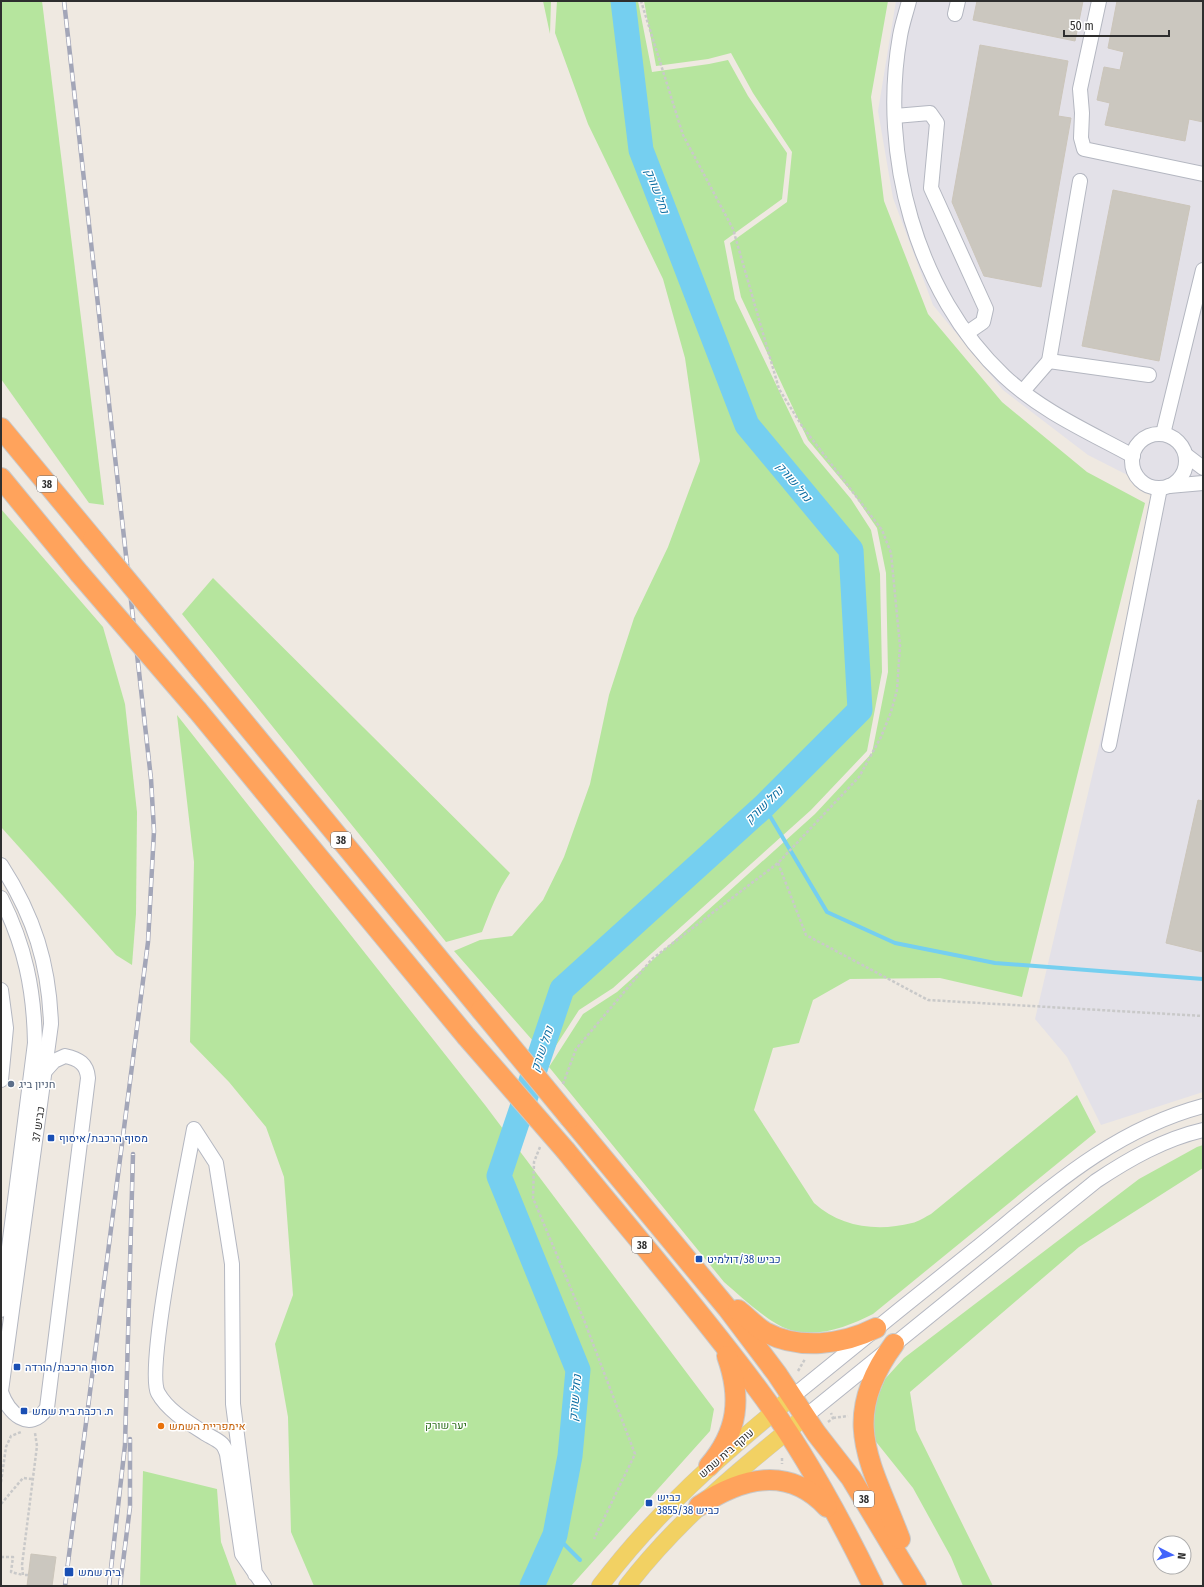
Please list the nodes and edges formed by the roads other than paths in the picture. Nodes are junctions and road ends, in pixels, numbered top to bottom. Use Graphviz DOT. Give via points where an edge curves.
graph roads {
  1 [pos="909,1"];
  2 [pos="1100,1"];
  3 [pos="895,116"];
  4 [pos="1203,174"];
  5 [pos="1080,181"];
  6 [pos="1203,270"];
  7 [pos="967,333"];
  8 [pos="1050,361"];
  9 [pos="1149,375"];
  10 [pos="1023,391"];
  11 [pos="1,428"];
  12 [pos="1163,434"];
  13 [pos="1186,455"];
  14 [pos="1133,456"];
  15 [pos="1203,468"];
  16 [pos="1,478"];
  17 [pos="1203,483"];
  18 [pos="1165,487"];
  19 [pos="1109,745"];
  20 [pos="1,865"];
  21 [pos="1,898"];
  22 [pos="1,990"];
  23 [pos="45,1071"];
  24 [pos="1,1080"];
  25 [pos="1203,1106"];
  26 [pos="1203,1130"];
  27 [pos="706,1283"];
  28 [pos="1,1310"];
  29 [pos="876,1328"];
  30 [pos="718,1338"];
  31 [pos="894,1344"];
  32 [pos="1,1391"];
  33 [pos="792,1396"];
  34 [pos="774,1412"];
  35 [pos="806,1416"];
  36 [pos="787,1431"];
  37 [pos="709,1466"];
  38 [pos="699,1506"];
  39 [pos="844,1528"];
  40 [pos="255,1574"];
  41 [pos="264,1586"];
  42 [pos="600,1586"];
  43 [pos="627,1586"];
  44 [pos="873,1586"];
  45 [pos="917,1586"];
  1 -- 3 [label="street" via="900,36"];
  2 -- 4 [label="street" via="1080,89 1081,138 1084,149"];
  3 -- 7 [label="street" via="898,163 916,234 932,278 954,317"];
  3 -- 7 [label="street" via="930,113 937,123 931,188 986,309 983,322"];
  5 -- 8 [label="street"];
  6 -- 12 [label="street"];
  7 -- 10 [label="street" via="1004,377"];
  8 -- 9 [label="street"];
  8 -- 10 [label="street"];
  10 -- 14 [label="street" via="1072,424"];
  11 -- 27 [label="highway, 38, bridge"];
  12 -- 13 [label="street" via="1177,440"];
  12 -- 14 [label="street" via="1155,434 1140,442"];
  13 -- 15 [label="street"];
  13 -- 18 [label="street" via="1182,476"];
  14 -- 18 [label="street" via="1135,472 1145,484"];
  16 -- 30 [label="highway, 38, bridge" via="198,711 466,1036 566,1151"];
  17 -- 18 [label="street"];
  18 -- 19 [label="street"];
  20 -- 23 [label="street, כביש 37" via="25,905 35,928 45,968 52,1024"];
  21 -- 28 [label="street, כביש 37" via="14,923 28,969 35,1018 35,1043"];
  22 -- 24 [label="street" via="6,1028"];
  23 -- 32 [label="street, כביש 37"];
  23 -- 32 [label="street" via="54,1061 65,1056 80,1061 87,1071 88,1078 47,1408 38,1417 21,1418 7,1407"];
  25 -- 29 [label="street" via="1143,1127 1084,1162"];
  26 -- 31 [label="street" via="1155,1147 1096,1181"];
  27 -- 29 [label="highway" via="763,1331 787,1340 800,1343 827,1342 852,1338"];
  27 -- 33 [label="highway, 38"];
  29 -- 33 [label="street"];
  30 -- 34 [label="highway, 38"];
  30 -- 37 [label="highway" via="731,1367 736,1405 726,1442"];
  31 -- 35 [label="street"];
  31 -- 45 [label="highway" via="878,1366 868,1389 863,1430 865,1447"];
  33 -- 34 [label="main road, עוקף בית שמש"];
  33 -- 35 [label="highway, 38"];
  34 -- 36 [label="highway, 38"];
  34 -- 37 [label="main road, עוקף בית שמש"];
  35 -- 36 [label="main road, עוקף בית שמש"];
  35 -- 45 [label="highway, 38" via="851,1478"];
  36 -- 38 [label="main road, עוקף בית שמש"];
  36 -- 39 [label="highway, 38"];
  37 -- 42 [label="main road, עוקף בית שמש" via="657,1517"];
  38 -- 39 [label="highway" via="734,1486 762,1480 783,1481 811,1492 834,1514"];
  38 -- 43 [label="main road, עוקף בית שמש"];
  39 -- 44 [label="highway, 38"];
  40 -- 40 [label="street" via="233,1404 232,1264 216,1163 194,1129 162,1312 155,1376 157,1392 168,1407 222,1444 227,1454 242,1554"];
  40 -- 41 [label="street"];
}
